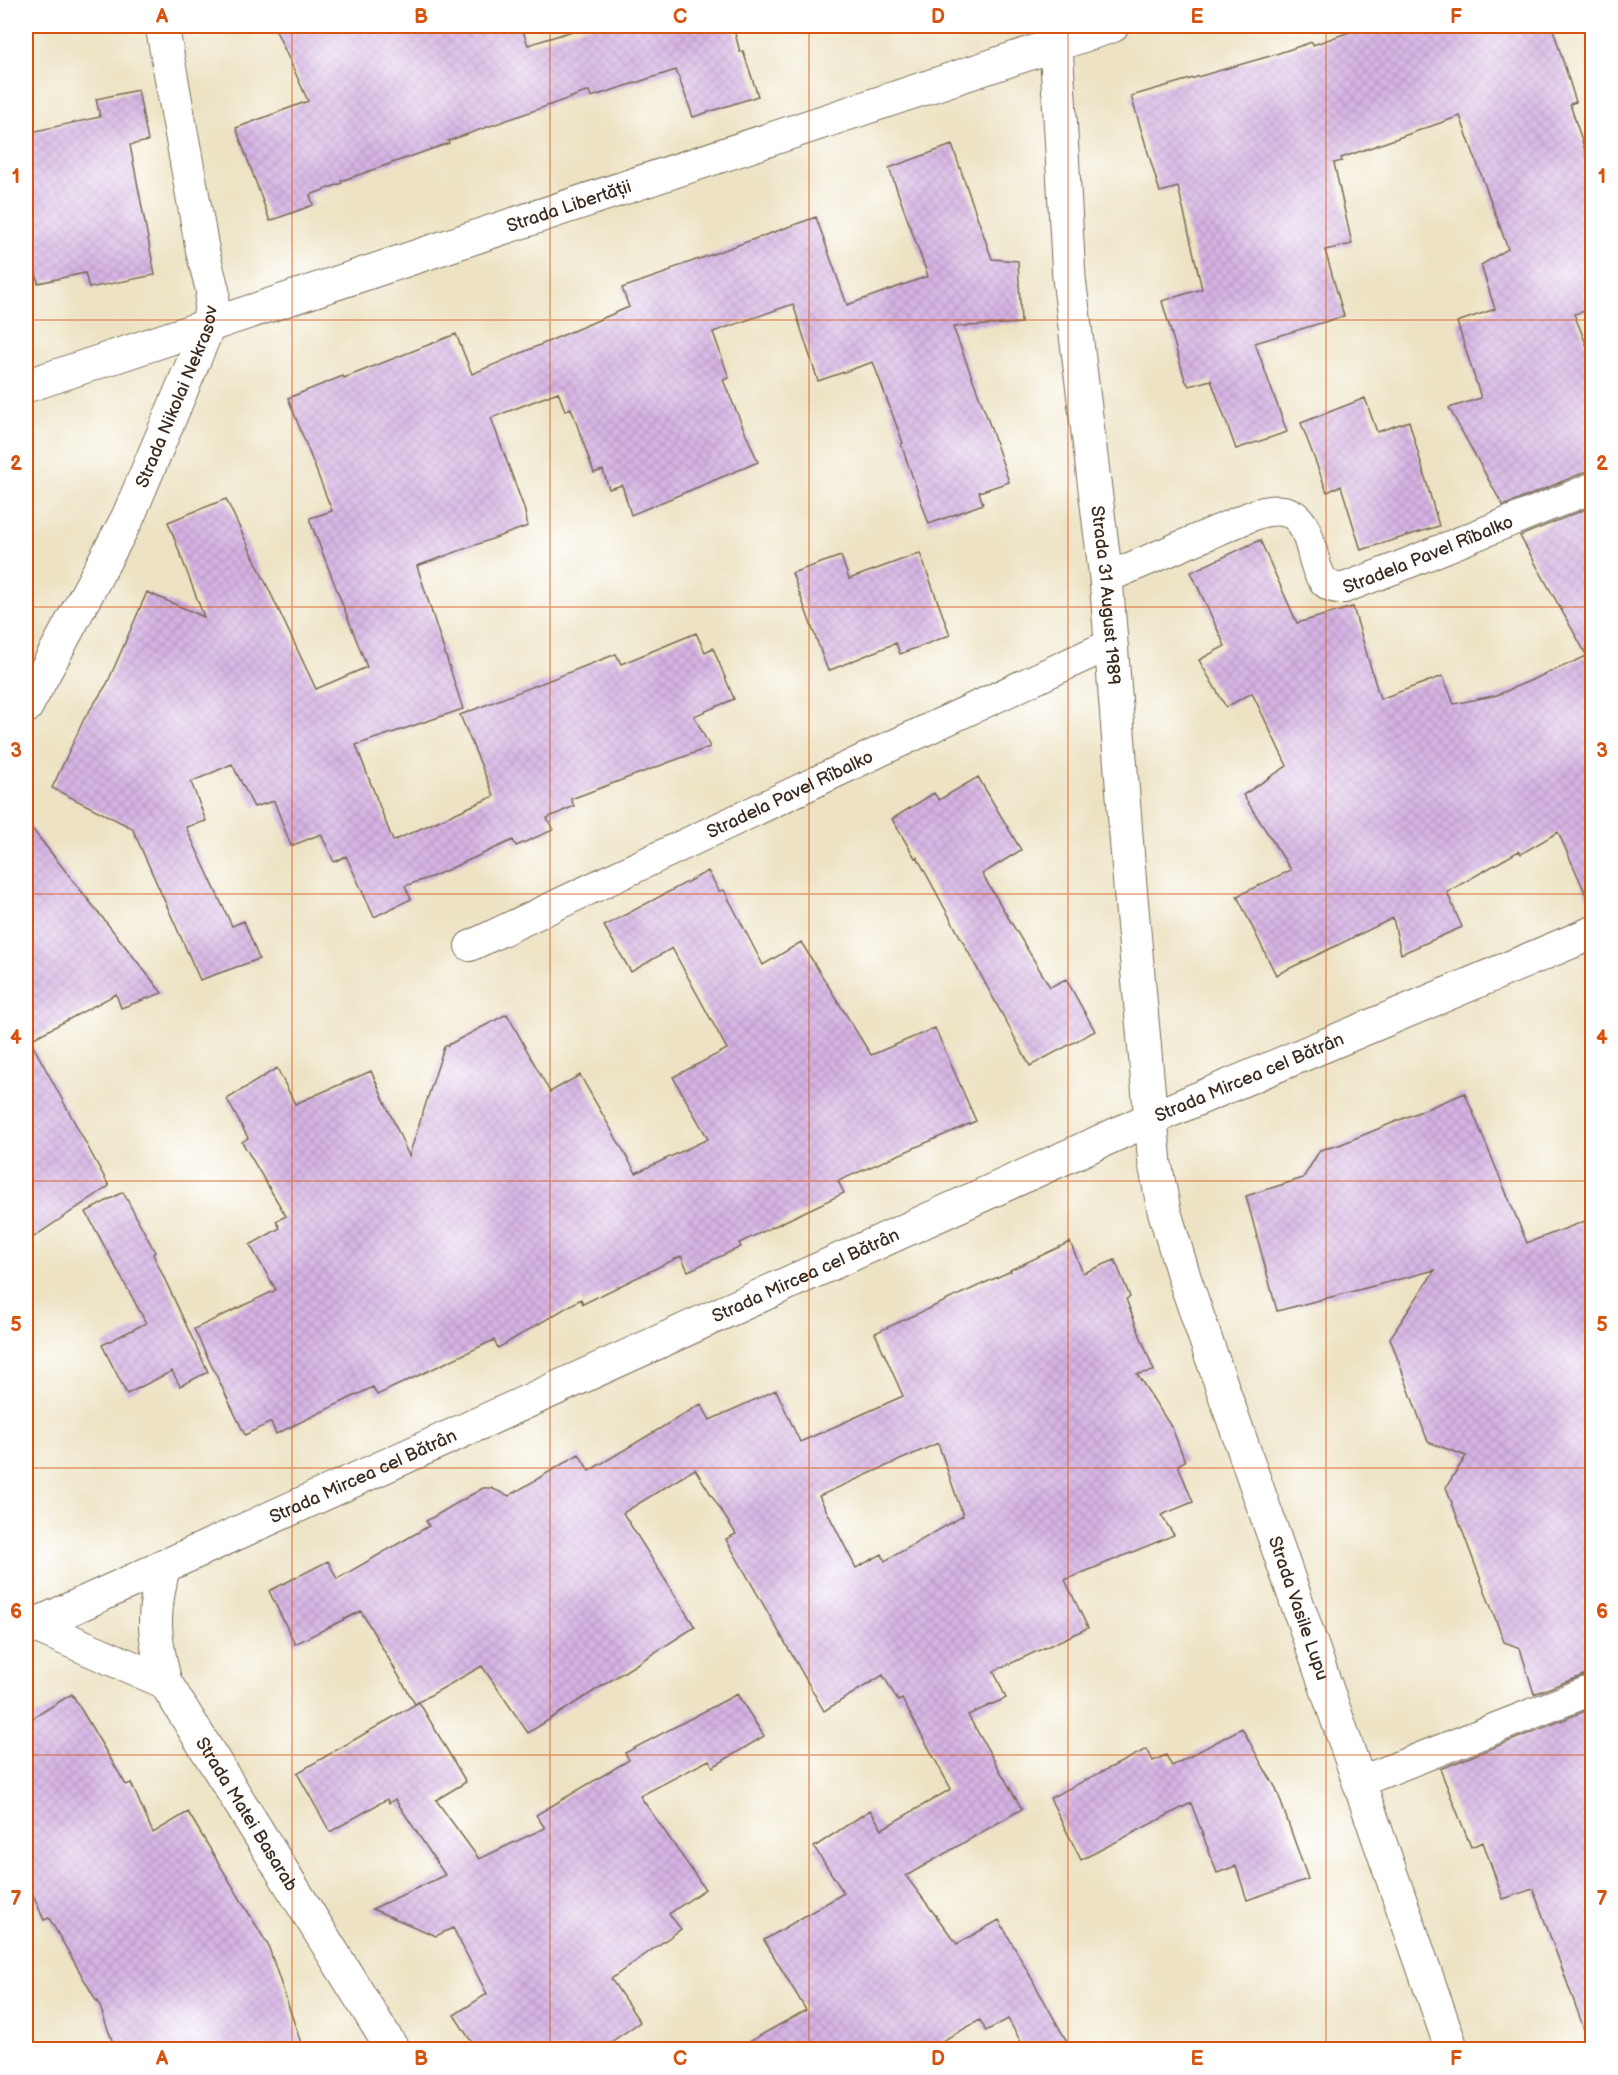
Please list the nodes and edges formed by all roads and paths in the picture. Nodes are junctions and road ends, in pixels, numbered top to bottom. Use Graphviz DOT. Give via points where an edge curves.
graph roads {
  1 [pos="162,26"];
  2 [pos="1112,26"];
  3 [pos="1057,35"];
  4 [pos="208,327"];
  5 [pos="26,386"];
  6 [pos="1593,488"];
  7 [pos="1106,578"];
  8 [pos="1111,644"];
  9 [pos="26,708"];
  10 [pos="1593,933"];
  11 [pos="470,946"];
  12 [pos="1150,1119"];
  13 [pos="1155,1164"];
  14 [pos="164,1565"];
  15 [pos="30,1627"];
  16 [pos="165,1682"];
  17 [pos="1593,1690"];
  18 [pos="1359,1782"];
  19 [pos="393,2049"];
  20 [pos="1452,2049"];
  1 -- 4 [label="street, Strada Nikolai Nekrasov" via="213,292"];
  2 -- 3 [label="street, Strada Libertății"];
  3 -- 4 [label="street, Strada Libertății"];
  3 -- 7 [label="street, Strada 31 August 1989" via="1069,278"];
  4 -- 5 [label="street, Strada Libertății"];
  4 -- 9 [label="street, Strada Nikolai Nekrasov" via="128,518"];
  6 -- 7 [label="lane, Stradela Pavel Rîbalko" via="1344,588 1326,584 1320,578 1308,534 1298,519 1271,509"];
  7 -- 8 [label="street, Strada 31 August 1989"];
  8 -- 11 [label="lane, Stradela Pavel Rîbalko"];
  8 -- 12 [label="street, Strada 31 August 1989"];
  10 -- 12 [label="street, Strada Mircea cel Bătrân"];
  12 -- 13 [label="street, Strada 31 August 1989"];
  12 -- 14 [label="street, Strada Mircea cel Bătrân"];
  13 -- 18 [label="street, Strada Vasile Lupu" via="1185,1280"];
  14 -- 15 [label="street, Strada Mircea cel Bătrân"];
  14 -- 16 [label="street, Strada Matei Basarab" via="154,1618"];
  15 -- 16 [label="street"];
  16 -- 19 [label="street, Strada Matei Basarab"];
  17 -- 18 [label="lane"];
  18 -- 20 [label="street, Strada Vasile Lupu"];
}
